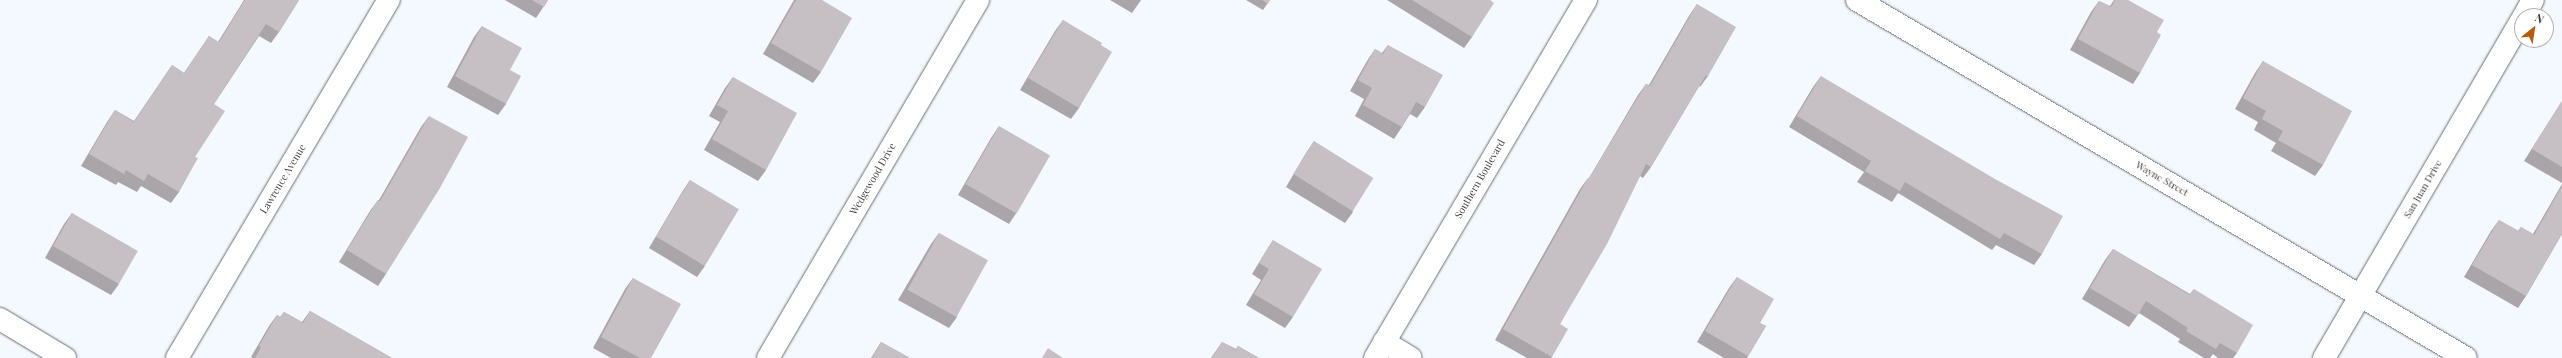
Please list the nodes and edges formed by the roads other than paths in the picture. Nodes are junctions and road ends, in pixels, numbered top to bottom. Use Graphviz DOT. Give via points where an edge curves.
graph roads {
  1 [pos="388,0"];
  2 [pos="978,0"];
  3 [pos="1586,0"];
  4 [pos="1857,0"];
  5 [pos="2514,33"];
  6 [pos="2361,296"];
  7 [pos="0,319"];
  8 [pos="1380,350"];
  9 [pos="65,358"];
  10 [pos="177,358"];
  11 [pos="768,358"];
  12 [pos="1411,358"];
  13 [pos="2324,358"];
  14 [pos="2466,358"];
  1 -- 10 [label="street, Lawrence Avenue"];
  2 -- 11 [label="street, Wedgewood Drive"];
  3 -- 8 [label="street, Southern Boulevard"];
  4 -- 6 [label="street, Wayne Street"];
  5 -- 6 [label="street, San Juan Drive"];
  6 -- 13 [label="street, San Juan Drive"];
  6 -- 14 [label="street, Wayne Street"];
  7 -- 9 [label="street"];
  8 -- 12 [label="street"];
}
